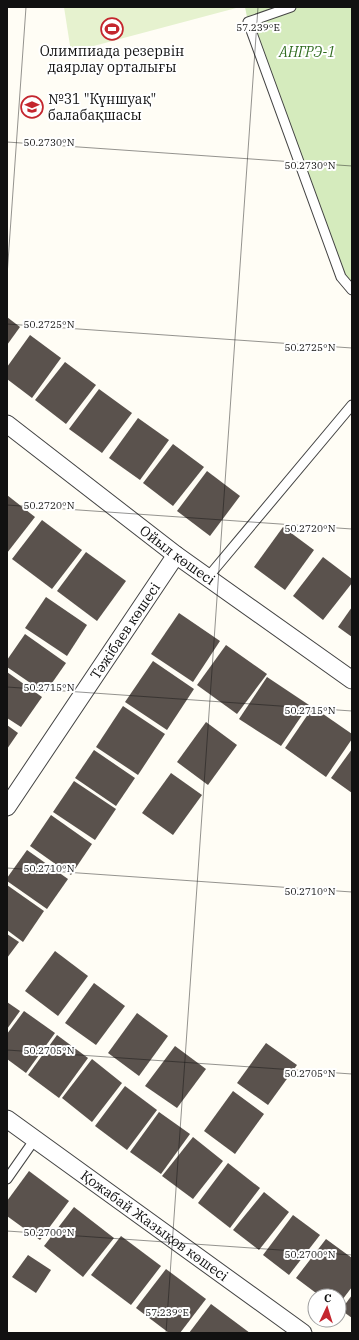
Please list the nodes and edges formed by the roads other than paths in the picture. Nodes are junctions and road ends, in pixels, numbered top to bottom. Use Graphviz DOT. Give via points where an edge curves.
graph roads {
  1 [pos="291,7"];
  2 [pos="352,290"];
  3 [pos="352,405"];
  4 [pos="7,424"];
  5 [pos="176,555"];
  6 [pos="208,577"];
  7 [pos="352,680"];
  8 [pos="7,807"];
  9 [pos="7,1119"];
  10 [pos="35,1139"];
  11 [pos="7,1179"];
  12 [pos="303,1333"];
  1 -- 2 [label="lane" via="248,22 341,277"];
  3 -- 6 [label="lane"];
  4 -- 5 [label="street, Ойыл көшесі"];
  5 -- 6 [label="street, Ойыл көшесі"];
  5 -- 8 [label="street, Тәжібаев көшесі"];
  6 -- 7 [label="street, Ойыл көшесі"];
  9 -- 10 [label="street, Қожабай Жазықов көшесі"];
  10 -- 11 [label="lane"];
  10 -- 12 [label="street, Қожабай Жазықов көшесі"];
}
